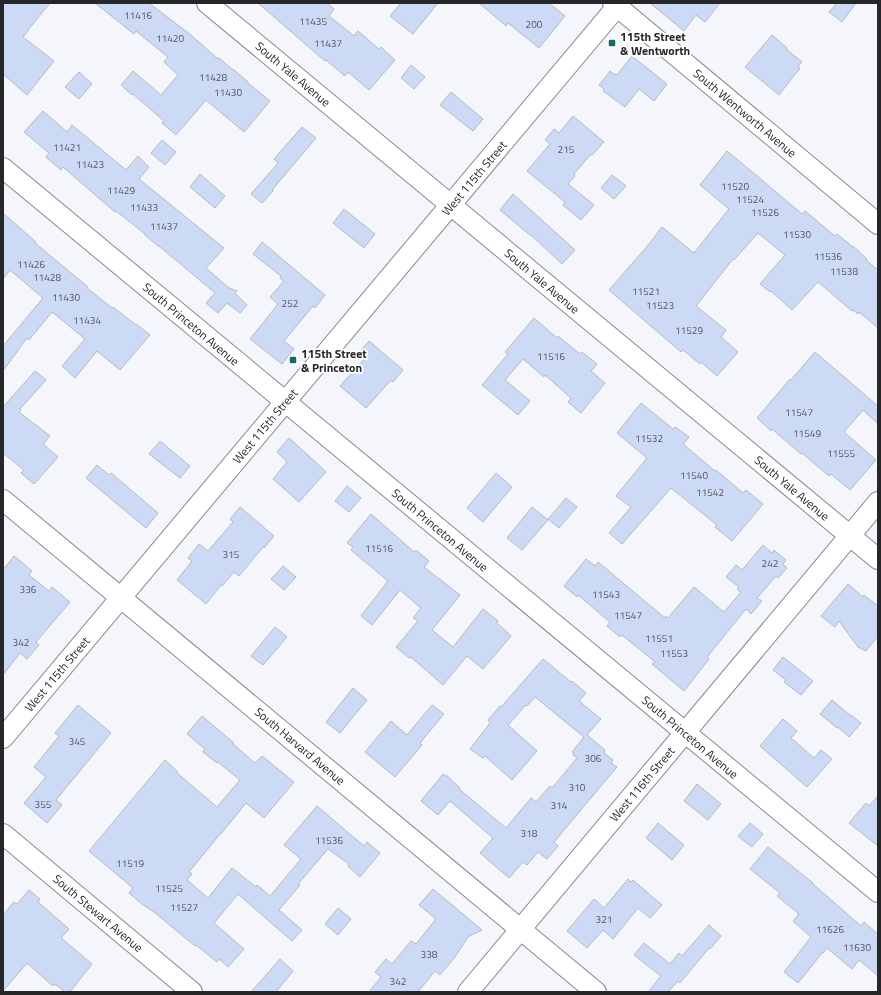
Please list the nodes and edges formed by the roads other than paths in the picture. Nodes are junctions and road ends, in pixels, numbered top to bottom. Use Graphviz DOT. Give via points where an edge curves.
graph roads {
  1 [pos="207,3"];
  2 [pos="617,4"];
  3 [pos="3,168"];
  4 [pos="451,205"];
  5 [pos="878,224"];
  6 [pos="286,402"];
  7 [pos="3,500"];
  8 [pos="878,502"];
  9 [pos="850,536"];
  10 [pos="878,559"];
  11 [pos="121,598"];
  12 [pos="685,732"];
  13 [pos="3,738"];
  14 [pos="3,834"];
  15 [pos="878,892"];
  16 [pos="520,929"];
  17 [pos="192,992"];
  18 [pos="468,992"];
  19 [pos="596,992"];
  1 -- 4 [label="street, South Yale Avenue"];
  2 -- 4 [label="street, West 115th Street"];
  2 -- 5 [label="street, South Wentworth Avenue"];
  3 -- 6 [label="street, South Princeton Avenue"];
  4 -- 6 [label="street, West 115th Street"];
  4 -- 9 [label="street, South Yale Avenue"];
  6 -- 11 [label="street, West 115th Street"];
  6 -- 12 [label="street, South Princeton Avenue"];
  7 -- 11 [label="street, South Harvard Avenue"];
  8 -- 9 [label="street, West 116th Street"];
  9 -- 10 [label="street, South Yale Avenue"];
  9 -- 12 [label="street, West 116th Street"];
  11 -- 13 [label="street, West 115th Street"];
  11 -- 16 [label="street, South Harvard Avenue"];
  12 -- 15 [label="street, South Princeton Avenue"];
  12 -- 16 [label="street, West 116th Street"];
  14 -- 17 [label="street, South Stewart Avenue"];
  16 -- 18 [label="street, West 116th Street"];
  16 -- 19 [label="street, South Harvard Avenue"];
}
